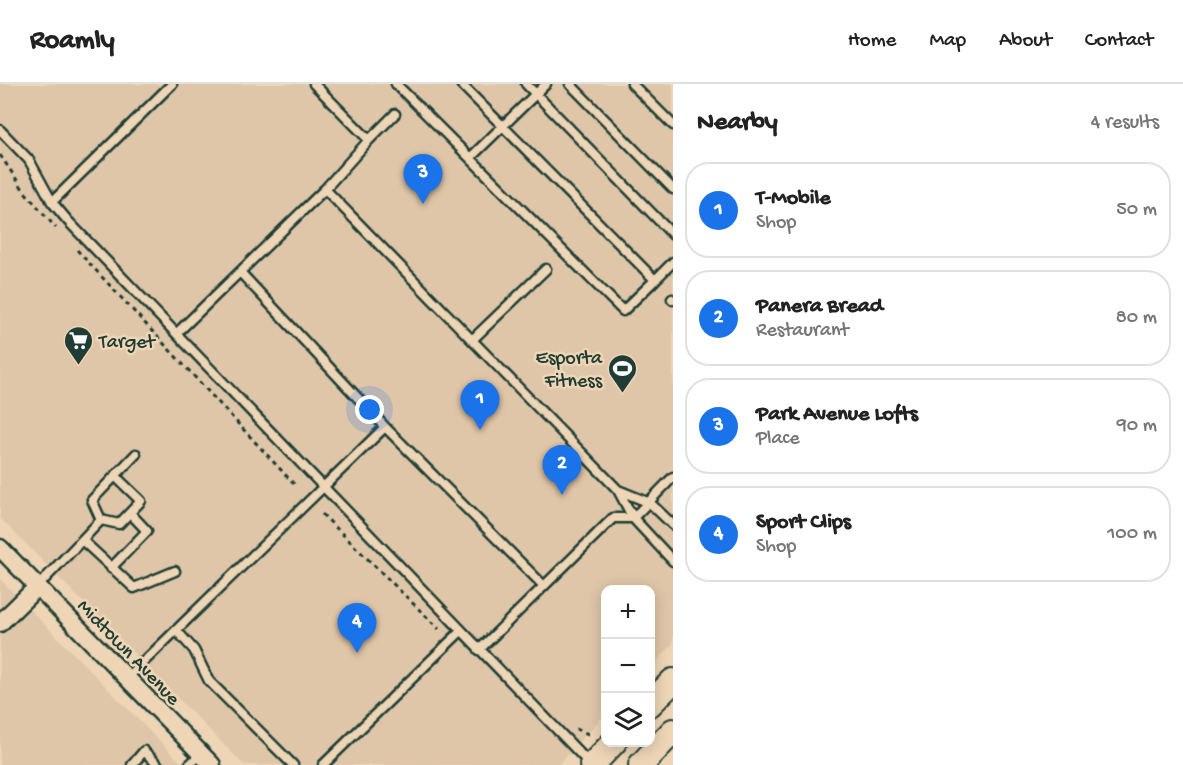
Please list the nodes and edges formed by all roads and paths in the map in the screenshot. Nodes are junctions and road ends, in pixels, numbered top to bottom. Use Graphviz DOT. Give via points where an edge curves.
graph roads {
  1 [pos="172,84"];
  2 [pos="314,84"];
  3 [pos="396,84"];
  4 [pos="461,84"];
  5 [pos="526,84"];
  6 [pos="546,84"];
  7 [pos="570,84"];
  8 [pos="632,84"];
  9 [pos="536,94"];
  10 [pos="394,114"];
  11 [pos="671,118"];
  12 [pos="502,126"];
  13 [pos="0,130"];
  14 [pos="369,140"];
  15 [pos="0,155"];
  16 [pos="470,159"];
  17 [pos="325,189"];
  18 [pos="673,189"];
  19 [pos="52,202"];
  20 [pos="59,231"];
  21 [pos="673,235"];
  22 [pos="75,248"];
  23 [pos="673,262"];
  24 [pos="546,269"];
  25 [pos="240,272"];
  26 [pos="655,280"];
  27 [pos="177,333"];
  28 [pos="472,340"];
  29 [pos="385,427"];
  30 [pos="136,454"];
  31 [pos="115,476"];
  32 [pos="673,477"];
  33 [pos="294,484"];
  34 [pos="324,485"];
  35 [pos="618,490"];
  36 [pos="650,503"];
  37 [pos="130,513"];
  38 [pos="322,514"];
  39 [pos="633,518"];
  40 [pos="101,520"];
  41 [pos="673,525"];
  42 [pos="82,540"];
  43 [pos="0,548"];
  44 [pos="673,561"];
  45 [pos="111,568"];
  46 [pos="175,571"];
  47 [pos="543,585"];
  48 [pos="37,587"];
  49 [pos="0,623"];
  50 [pos="439,629"];
  51 [pos="176,630"];
  52 [pos="461,631"];
  53 [pos="479,650"];
  54 [pos="127,678"];
  55 [pos="673,681"];
  56 [pos="655,700"];
  57 [pos="570,723"];
  58 [pos="673,731"];
  59 [pos="601,739"];
  60 [pos="601,742"];
  61 [pos="201,761"];
  62 [pos="132,765"];
  63 [pos="158,765"];
  64 [pos="293,765"];
  65 [pos="323,765"];
  66 [pos="592,765"];
  67 [pos="641,765"];
  1 -- 19 [label="lane"];
  2 -- 14 [label="lane"];
  3 -- 16 [label="lane"];
  4 -- 12 [label="lane"];
  5 -- 9 [label="lane"];
  6 -- 9 [label="lane"];
  7 -- 18 [label="lane"];
  8 -- 11 [label="lane"];
  9 -- 12 [label="lane"];
  9 -- 21 [label="lane"];
  10 -- 14 [label="lane"];
  12 -- 16 [label="lane"];
  12 -- 26 [label="lane"];
  13 -- 19 [label="lane" via="29,160"];
  14 -- 17 [label="lane"];
  15 -- 20 [label="path"];
  16 -- 26 [label="lane" via="623,311"];
  17 -- 25 [label="lane"];
  17 -- 28 [label="lane"];
  19 -- 27 [label="lane"];
  22 -- 33 [label="path"];
  23 -- 26 [label="lane"];
  24 -- 28 [label="lane"];
  25 -- 27 [label="lane"];
  25 -- 29 [label="lane"];
  27 -- 34 [label="lane"];
  28 -- 35 [label="lane"];
  29 -- 34 [label="lane"];
  29 -- 47 [label="lane"];
  30 -- 31 [label="lane"];
  31 -- 37 [label="lane" via="141,501"];
  31 -- 40 [label="lane" via="92,500"];
  32 -- 36 [label="lane"];
  34 -- 51 [label="lane"];
  34 -- 52 [label="lane"];
  35 -- 36 [label="lane"];
  35 -- 39 [label="lane"];
  36 -- 39 [label="lane"];
  36 -- 41 [label="lane"];
  37 -- 40 [label="lane" via="119,524"];
  37 -- 45 [label="lane" via="147,531"];
  38 -- 50 [label="path"];
  39 -- 44 [label="lane"];
  39 -- 47 [label="lane" via="613,518"];
  40 -- 42 [label="lane"];
  42 -- 45 [label="lane"];
  42 -- 48 [label="lane"];
  43 -- 48 [label="street, Midtown Avenue"];
  45 -- 46 [label="lane" via="134,588"];
  47 -- 53 [label="lane"];
  48 -- 49 [label="street"];
  48 -- 54 [label="street, Midtown Avenue"];
  51 -- 54 [label="lane"];
  51 -- 64 [label="lane" via="194,650 209,681"];
  52 -- 53 [label="lane"];
  52 -- 65 [label="lane"];
  53 -- 66 [label="lane"];
  54 -- 61 [label="street, Midtown Avenue"];
  55 -- 56 [label="main road"];
  57 -- 59 [label="path" via="578,732"];
  58 -- 67 [label="main road"];
  60 -- 66 [label="main road"];
  62 -- 63 [label="lane" via="144,751"];
}
